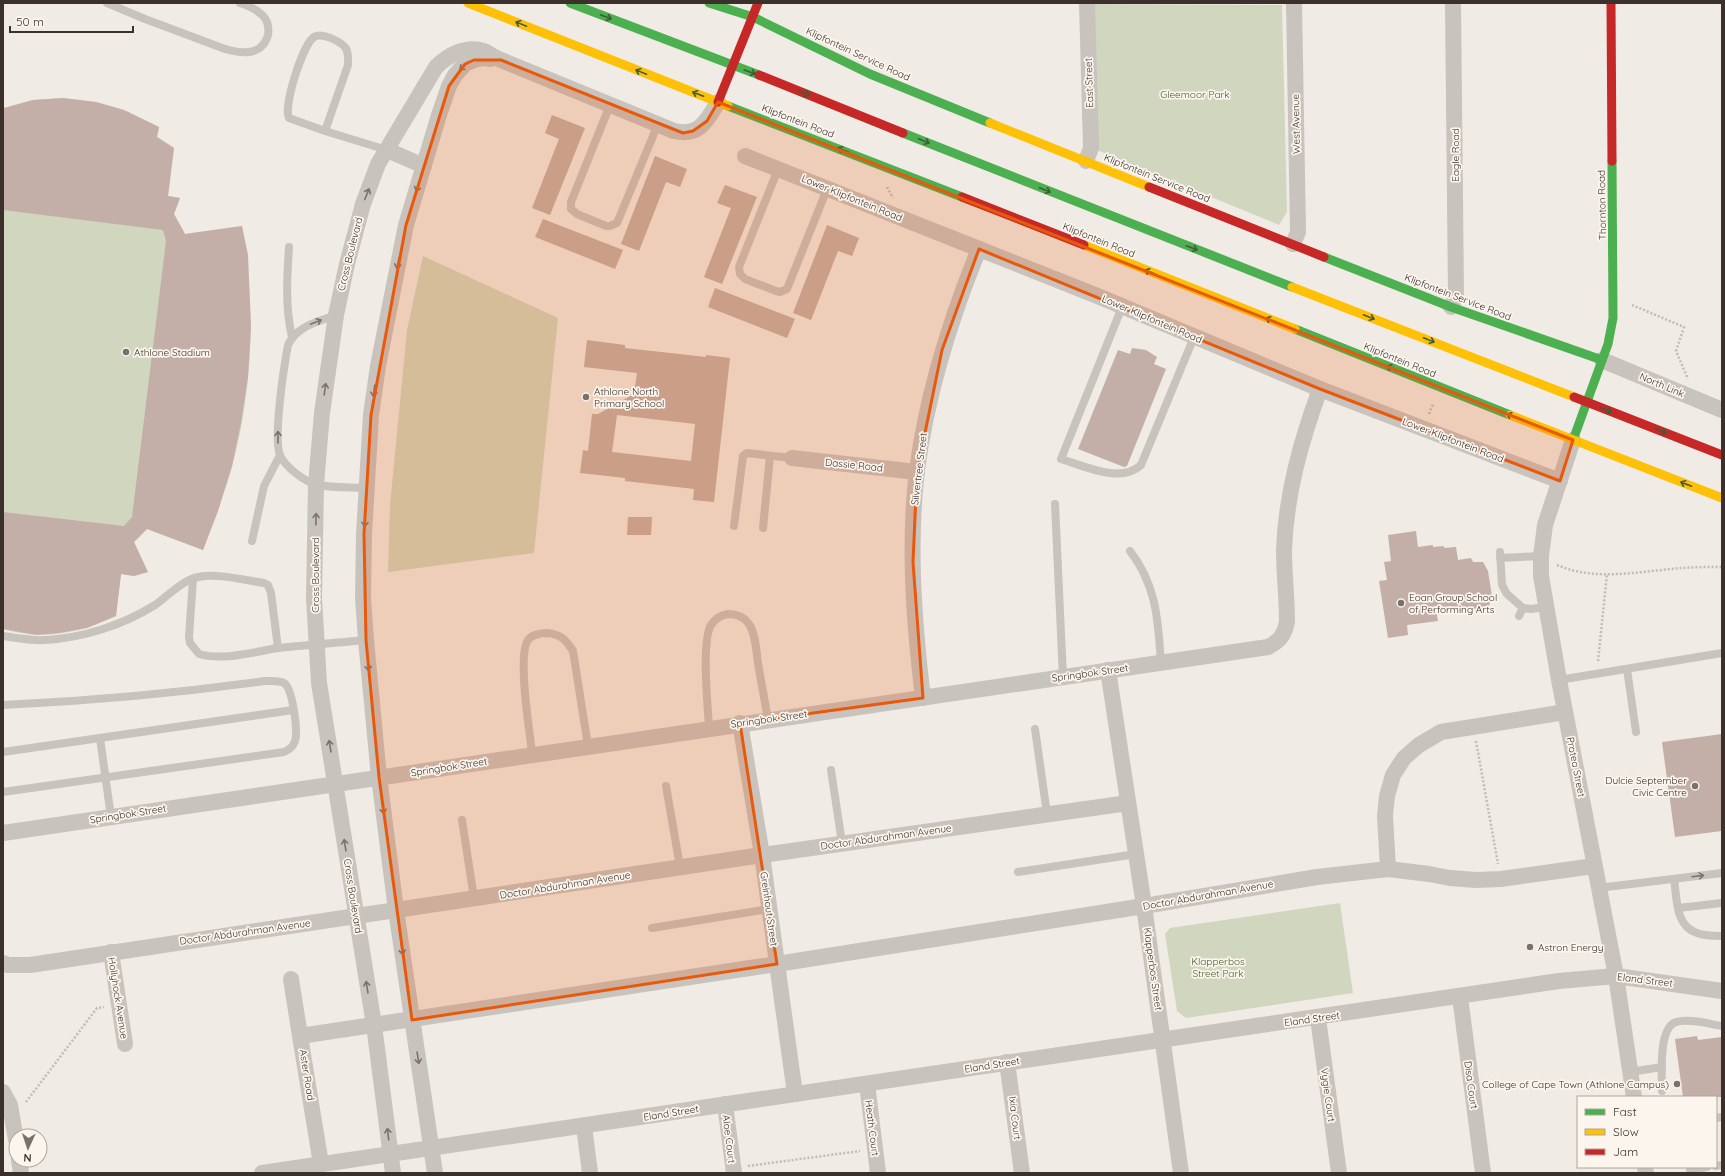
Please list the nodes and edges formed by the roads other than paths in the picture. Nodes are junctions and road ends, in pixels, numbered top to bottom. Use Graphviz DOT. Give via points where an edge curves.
graph roads {
  1 [pos="107,3"];
  2 [pos="240,3"];
  3 [pos="468,3"];
  4 [pos="570,3"];
  5 [pos="709,3"];
  6 [pos="758,3"];
  7 [pos="1087,3"];
  8 [pos="1294,3"];
  9 [pos="1453,3"];
  10 [pos="1610,3"];
  11 [pos="753,17"];
  12 [pos="501,60"];
  13 [pos="733,66"];
  14 [pos="718,102"];
  15 [pos="610,105"];
  16 [pos="658,124"];
  17 [pos="325,131"];
  18 [pos="387,150"];
  19 [pos="745,156"];
  20 [pos="1086,161"];
  21 [pos="424,166"];
  22 [pos="778,169"];
  23 [pos="827,189"];
  24 [pos="1292,244"];
  25 [pos="289,247"];
  26 [pos="979,249"];
  27 [pos="1122,307"];
  28 [pos="1451,307"];
  29 [pos="336,314"];
  30 [pos="292,337"];
  31 [pos="1194,337"];
  32 [pos="1602,360"];
  33 [pos="1320,389"];
  34 [pos="1586,403"];
  35 [pos="1722,410"];
  36 [pos="1573,440"];
  37 [pos="280,455"];
  38 [pos="1722,455"];
  39 [pos="770,456"];
  40 [pos="792,458"];
  41 [pos="917,472"];
  42 [pos="1560,481"];
  43 [pos="316,485"];
  44 [pos="367,488"];
  45 [pos="1722,498"];
  46 [pos="1055,504"];
  47 [pos="734,526"];
  48 [pos="763,528"];
  49 [pos="252,541"];
  50 [pos="1130,552"];
  51 [pos="1540,556"];
  52 [pos="193,578"];
  53 [pos="1546,607"];
  54 [pos="1523,608"];
  55 [pos="1519,616"];
  56 [pos="3,636"];
  57 [pos="366,640"];
  58 [pos="317,644"];
  59 [pos="278,648"];
  60 [pos="1722,653"];
  61 [pos="1161,663"];
  62 [pos="1627,669"];
  63 [pos="1108,670"];
  64 [pos="1063,677"];
  65 [pos="1559,680"];
  66 [pos="923,698"];
  67 [pos="3,705"];
  68 [pos="293,710"];
  69 [pos="1565,712"];
  70 [pos="768,720"];
  71 [pos="740,723"];
  72 [pos="710,728"];
  73 [pos="1035,729"];
  74 [pos="1636,732"];
  75 [pos="100,738"];
  76 [pos="588,746"];
  77 [pos="3,752"];
  78 [pos="532,754"];
  79 [pos="831,770"];
  80 [pos="379,777"];
  81 [pos="105,778"];
  82 [pos="336,784"];
  83 [pos="666,786"];
  84 [pos="3,792"];
  85 [pos="1128,803"];
  86 [pos="1047,814"];
  87 [pos="111,817"];
  88 [pos="462,820"];
  89 [pos="3,833"];
  90 [pos="842,843"];
  91 [pos="1136,854"];
  92 [pos="762,855"];
  93 [pos="1594,866"];
  94 [pos="680,867"];
  95 [pos="1388,869"];
  96 [pos="1018,872"];
  97 [pos="1722,873"];
  98 [pos="1674,879"];
  99 [pos="1598,888"];
  100 [pos="474,898"];
  101 [pos="1722,904"];
  102 [pos="1144,906"];
  103 [pos="1678,908"];
  104 [pos="769,909"];
  105 [pos="396,910"];
  106 [pos="356,916"];
  107 [pos="652,928"];
  108 [pos="1722,936"];
  109 [pos="110,952"];
  110 [pos="3,963"];
  111 [pos="777,964"];
  112 [pos="1616,976"];
  113 [pos="291,979"];
  114 [pos="1722,991"];
  115 [pos="1460,996"];
  116 [pos="1318,1018"];
  117 [pos="412,1020"];
  118 [pos="374,1025"];
  119 [pos="1722,1026"];
  120 [pos="300,1036"];
  121 [pos="1163,1041"];
  122 [pos="125,1044"];
  123 [pos="1008,1062"];
  124 [pos="1662,1067"];
  125 [pos="1630,1072"];
  126 [pos="867,1084"];
  127 [pos="1662,1091"];
  128 [pos="795,1094"];
  129 [pos="1634,1096"];
  130 [pos="7,1099"];
  131 [pos="725,1104"];
  132 [pos="584,1126"];
  133 [pos="13,1128"];
  134 [pos="432,1148"];
  135 [pos="390,1154"];
  136 [pos="321,1164"];
  137 [pos="1701,1168"];
  138 [pos="734,1170"];
  139 [pos="1690,1170"];
  140 [pos="262,1173"];
  141 [pos="393,1173"];
  142 [pos="435,1173"];
  143 [pos="590,1173"];
  144 [pos="878,1173"];
  145 [pos="1022,1173"];
  146 [pos="1181,1173"];
  147 [pos="1339,1173"];
  148 [pos="1483,1173"];
  1 -- 2 [label="lane" via="225,49 238,53 256,51 265,42 268,23 258,11"];
  14 -- 3 [label="main road, Klipfontein Road, one-way"];
  4 -- 13 [label="main road, one-way"];
  5 -- 11 [label="main road, Klipfontein Service Road"];
  6 -- 11 [label="main road"];
  7 -- 20 [label="street, East Street" via="1091,148"];
  8 -- 24 [label="street, West Avenue" via="1298,232"];
  9 -- 28 [label="street, Eagle Road" via="1456,296"];
  10 -- 32 [label="main road, Thornton Road" via="1613,318"];
  11 -- 13 [label="main road"];
  11 -- 20 [label="main road, Klipfontein Service Road" via="870,74"];
  12 -- 15 [label="street, Cross Boulevard"];
  12 -- 18 [label="street, Cross Boulevard" via="484,51 474,50 455,53 445,59 436,67"];
  12 -- 21 [label="street, Cross Boulevard, one-way" via="474,60 465,64 455,75 439,115"];
  13 -- 14 [label="main road"];
  13 -- 34 [label="main road, one-way"];
  14 -- 16 [label="street, Cross Boulevard" via="707,121 693,131 683,133"];
  36 -- 14 [label="main road, Klipfontein Road, one-way"];
  15 -- 16 [label="street, Cross Boulevard"];
  15 -- 16 [label="lane" via="571,202 571,209 577,214 606,226 617,223"];
  17 -- 17 [label="lane" via="291,120 287,115 290,95 306,47 319,36 338,42 346,48 349,56"];
  17 -- 18 [label="lane"];
  18 -- 21 [label="street"];
  29 -- 18 [label="street, Cross Boulevard, one-way" via="362,204 378,164"];
  19 -- 22 [label="street, Lower Klipfontein Road"];
  20 -- 24 [label="main road, Klipfontein Service Road"];
  21 -- 44 [label="street, Cross Boulevard, one-way" via="406,225 378,366 371,415"];
  22 -- 23 [label="street, Lower Klipfontein Road"];
  22 -- 23 [label="lane" via="739,267 742,277 751,282 776,292 787,289"];
  23 -- 26 [label="street, Lower Klipfontein Road"];
  24 -- 28 [label="main road, Klipfontein Service Road"];
  25 -- 30 [label="lane" via="286,293"];
  26 -- 27 [label="street, Lower Klipfontein Road"];
  26 -- 41 [label="street, Silvertree Street" via="942,350"];
  27 -- 31 [label="street, Lower Klipfontein Road"];
  27 -- 31 [label="lane" via="1061,459 1112,474 1127,473 1141,465"];
  28 -- 32 [label="main road, Klipfontein Service Road"];
  30 -- 29 [label="lane, one-way" via="311,324"];
  43 -- 29 [label="street, Cross Boulevard, one-way" via="322,413"];
  37 -- 30 [label="lane, one-way" via="278,426 285,358"];
  31 -- 33 [label="street, Lower Klipfontein Road"];
  32 -- 34 [label="main road, Thornton Road"];
  32 -- 35 [label="street, North Link"];
  33 -- 42 [label="street, Lower Klipfontein Road"];
  33 -- 61 [label="street, Springbok Street" via="1306,426 1287,514 1284,551 1287,621 1282,637 1268,647 1256,650"];
  34 -- 36 [label="main road, Thornton Road"];
  34 -- 38 [label="main road, one-way"];
  36 -- 42 [label="street, Protea Street"];
  45 -- 36 [label="main road, Klipfontein Road, one-way"];
  37 -- 43 [label="lane" via="290,468"];
  37 -- 49 [label="lane" via="264,486"];
  39 -- 40 [label="lane"];
  39 -- 47 [label="lane" via="747,453 743,456"];
  39 -- 48 [label="lane"];
  40 -- 41 [label="street, Dassie Road"];
  41 -- 66 [label="street, Silvertree Street" via="914,592"];
  42 -- 51 [label="street, Protea Street" via="1545,525"];
  43 -- 44 [label="lane"];
  58 -- 43 [label="street, Cross Boulevard, one-way" via="314,598"];
  44 -- 57 [label="street, Cross Boulevard, one-way" via="363,598"];
  46 -- 64 [label="lane"];
  50 -- 61 [label="lane" via="1149,584 1157,617"];
  51 -- 53 [label="street, Protea Street"];
  51 -- 54 [label="lane" via="1500,555 1502,585 1507,594"];
  52 -- 56 [label="lane" via="154,606 97,631 44,640"];
  52 -- 59 [label="lane" via="211,576 268,585"];
  52 -- 59 [label="lane" via="189,637 190,643 199,654 209,657"];
  53 -- 54 [label="lane"];
  53 -- 65 [label="street, Protea Street"];
  54 -- 55 [label="lane"];
  57 -- 58 [label="lane"];
  57 -- 80 [label="street, Cross Boulevard, one-way"];
  58 -- 59 [label="lane"];
  82 -- 58 [label="street, Cross Boulevard, one-way" via="320,683"];
  60 -- 62 [label="lane"];
  61 -- 63 [label="street, Springbok Street"];
  62 -- 65 [label="lane"];
  62 -- 74 [label="lane"];
  63 -- 64 [label="street, Springbok Street"];
  63 -- 85 [label="street, Klapperbos Street"];
  64 -- 66 [label="street, Springbok Street"];
  65 -- 69 [label="street, Protea Street"];
  66 -- 70 [label="street, Springbok Street"];
  67 -- 68 [label="lane" via="108,699 276,681 288,687"];
  68 -- 75 [label="lane"];
  68 -- 81 [label="lane" via="296,740 292,748 284,752"];
  69 -- 93 [label="street, Protea Street"];
  69 -- 95 [label="street" via="1441,732 1419,745 1404,758 1393,775 1387,796 1385,816"];
  70 -- 71 [label="street, Springbok Street"];
  70 -- 72 [label="lane" via="749,624 734,614 725,615 717,618 710,626 706,642"];
  71 -- 72 [label="street, Springbok Street"];
  71 -- 92 [label="street, Greinhout Street"];
  72 -- 76 [label="street, Springbok Street"];
  73 -- 86 [label="lane"];
  75 -- 77 [label="lane"];
  75 -- 81 [label="lane"];
  76 -- 78 [label="street, Springbok Street"];
  76 -- 78 [label="lane" via="573,651 566,640 557,634 545,633 528,638 524,647 523,661"];
  78 -- 80 [label="street, Springbok Street"];
  79 -- 90 [label="lane"];
  80 -- 82 [label="street, Springbok Street"];
  80 -- 105 [label="street, Cross Boulevard, one-way"];
  81 -- 84 [label="lane"];
  81 -- 87 [label="lane"];
  82 -- 87 [label="street, Springbok Street"];
  106 -- 82 [label="street, Cross Boulevard, one-way"];
  83 -- 94 [label="lane"];
  85 -- 86 [label="street, Doctor Abdurahman Avenue"];
  85 -- 91 [label="street, Klapperbos Street"];
  86 -- 90 [label="street, Doctor Abdurahman Avenue"];
  87 -- 89 [label="street, Springbok Street"];
  88 -- 100 [label="lane"];
  90 -- 92 [label="street, Doctor Abdurahman Avenue"];
  91 -- 96 [label="lane"];
  91 -- 102 [label="street, Klapperbos Street"];
  92 -- 94 [label="street, Doctor Abdurahman Avenue"];
  92 -- 104 [label="street, Greinhout Street"];
  93 -- 95 [label="street, Doctor Abdurahman Avenue" via="1476,880"];
  93 -- 99 [label="street, Protea Street"];
  94 -- 100 [label="street, Doctor Abdurahman Avenue"];
  95 -- 102 [label="street, Doctor Abdurahman Avenue" via="1317,877"];
  98 -- 97 [label="lane, one-way"];
  98 -- 99 [label="lane"];
  98 -- 103 [label="lane"];
  99 -- 112 [label="street, Protea Street"];
  100 -- 105 [label="street, Doctor Abdurahman Avenue"];
  101 -- 103 [label="lane"];
  102 -- 111 [label="street, Doctor Abdurahman Avenue"];
  102 -- 121 [label="street, Klapperbos Street"];
  103 -- 108 [label="lane" via="1684,925 1696,933"];
  104 -- 107 [label="lane"];
  104 -- 111 [label="street, Greinhout Street"];
  105 -- 106 [label="street, Doctor Abdurahman Avenue"];
  105 -- 117 [label="street, Cross Boulevard, one-way"];
  106 -- 109 [label="street, Doctor Abdurahman Avenue"];
  118 -- 106 [label="street, Cross Boulevard, one-way"];
  109 -- 110 [label="street, Doctor Abdurahman Avenue" via="30,965 13,966"];
  109 -- 122 [label="street, Hollyhock Avenue"];
  111 -- 117 [label="street, Doctor Abdurahman Avenue"];
  111 -- 128 [label="street, Greinhout Street"];
  112 -- 114 [label="street, Eland Street"];
  112 -- 115 [label="street, Eland Street" via="1559,981"];
  112 -- 125 [label="street, Protea Street"];
  113 -- 120 [label="street"];
  115 -- 116 [label="street, Eland Street"];
  115 -- 148 [label="street, Disa Court"];
  116 -- 121 [label="street, Eland Street"];
  116 -- 147 [label="street, Vygie Court"];
  117 -- 118 [label="street, Aster Road"];
  117 -- 134 [label="street, Cross Boulevard, one-way"];
  118 -- 120 [label="street, Aster Road"];
  135 -- 118 [label="street, Cross Boulevard, one-way"];
  119 -- 124 [label="lane" via="1686,1021 1670,1025 1666,1031"];
  120 -- 136 [label="street, Aster Road"];
  121 -- 123 [label="street, Eland Street"];
  121 -- 146 [label="street, Klapperbos Street"];
  123 -- 126 [label="street, Eland Street"];
  123 -- 145 [label="street, Ixia Court"];
  124 -- 125 [label="lane"];
  124 -- 127 [label="lane"];
  125 -- 129 [label="street, Protea Street"];
  126 -- 128 [label="street, Eland Street"];
  126 -- 144 [label="street, Heath Court"];
  128 -- 131 [label="street, Eland Street"];
  130 -- 133 [label="street"];
  131 -- 132 [label="street, Eland Street"];
  131 -- 138 [label="street, Aloe Court"];
  132 -- 134 [label="street, Eland Street"];
  132 -- 143 [label="street"];
  134 -- 135 [label="street, Eland Street"];
  134 -- 142 [label="street, Cross Boulevard"];
  135 -- 136 [label="street, Eland Street"];
  135 -- 141 [label="street, Cross Boulevard"];
  136 -- 140 [label="street, Eland Street"];
  137 -- 139 [label="lane"];
}
